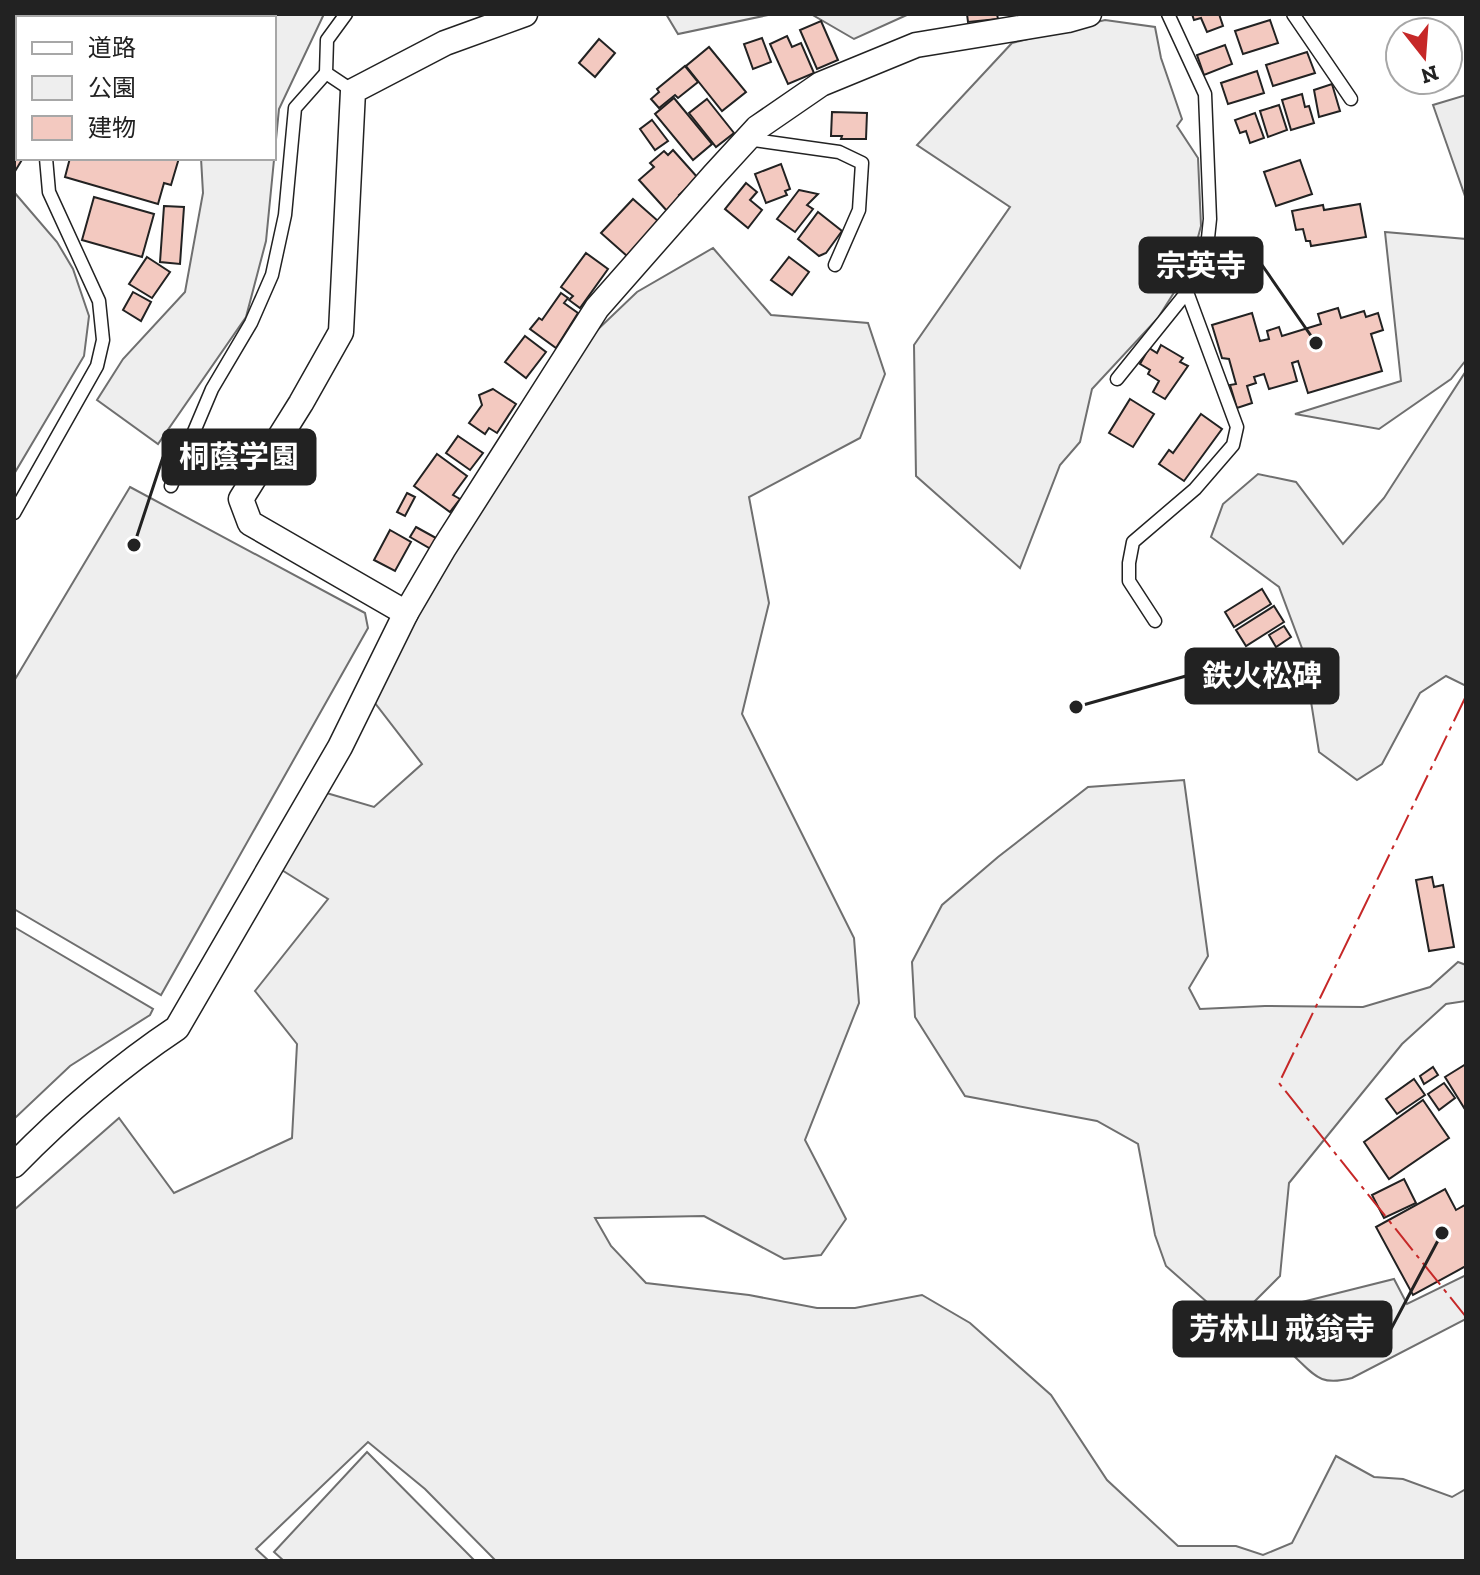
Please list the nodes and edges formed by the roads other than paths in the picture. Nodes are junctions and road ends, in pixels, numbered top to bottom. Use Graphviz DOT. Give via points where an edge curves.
graph roads {
  1 [pos="346,14"];
  2 [pos="525,14"];
  3 [pos="1089,14"];
  4 [pos="1168,14"];
  5 [pos="1293,14"];
  6 [pos="326,73"];
  7 [pos="353,91"];
  8 [pos="1351,99"];
  9 [pos="747,139"];
  10 [pos="46,160"];
  11 [pos="835,265"];
  12 [pos="1187,292"];
  13 [pos="1117,379"];
  14 [pos="171,486"];
  15 [pos="14,513"];
  16 [pos="406,613"];
  17 [pos="1155,621"];
  18 [pos="14,1165"];
  1 -- 6 [label="lane" via="327,40"];
  2 -- 7 [label="street" via="445,43"];
  3 -- 9 [label="street" via="916,45 821,84"];
  4 -- 12 [label="lane" via="1205,94 1210,219 1206,257"];
  5 -- 8 [label="lane"];
  6 -- 7 [label="lane"];
  6 -- 14 [label="lane" via="295,108 285,215 272,275 212,389"];
  7 -- 16 [label="street" via="341,332 241,499 250,523"];
  9 -- 11 [label="lane" via="839,152 862,163 859,210"];
  9 -- 16 [label="street" via="597,308"];
  10 -- 15 [label="lane" via="49,192 99,301 103,340 97,366"];
  12 -- 13 [label="lane"];
  12 -- 17 [label="lane" via="1237,427 1233,445 1195,489 1133,542 1129,581"];
  16 -- 18 [label="street" via="340,747 177,1028"];
}
